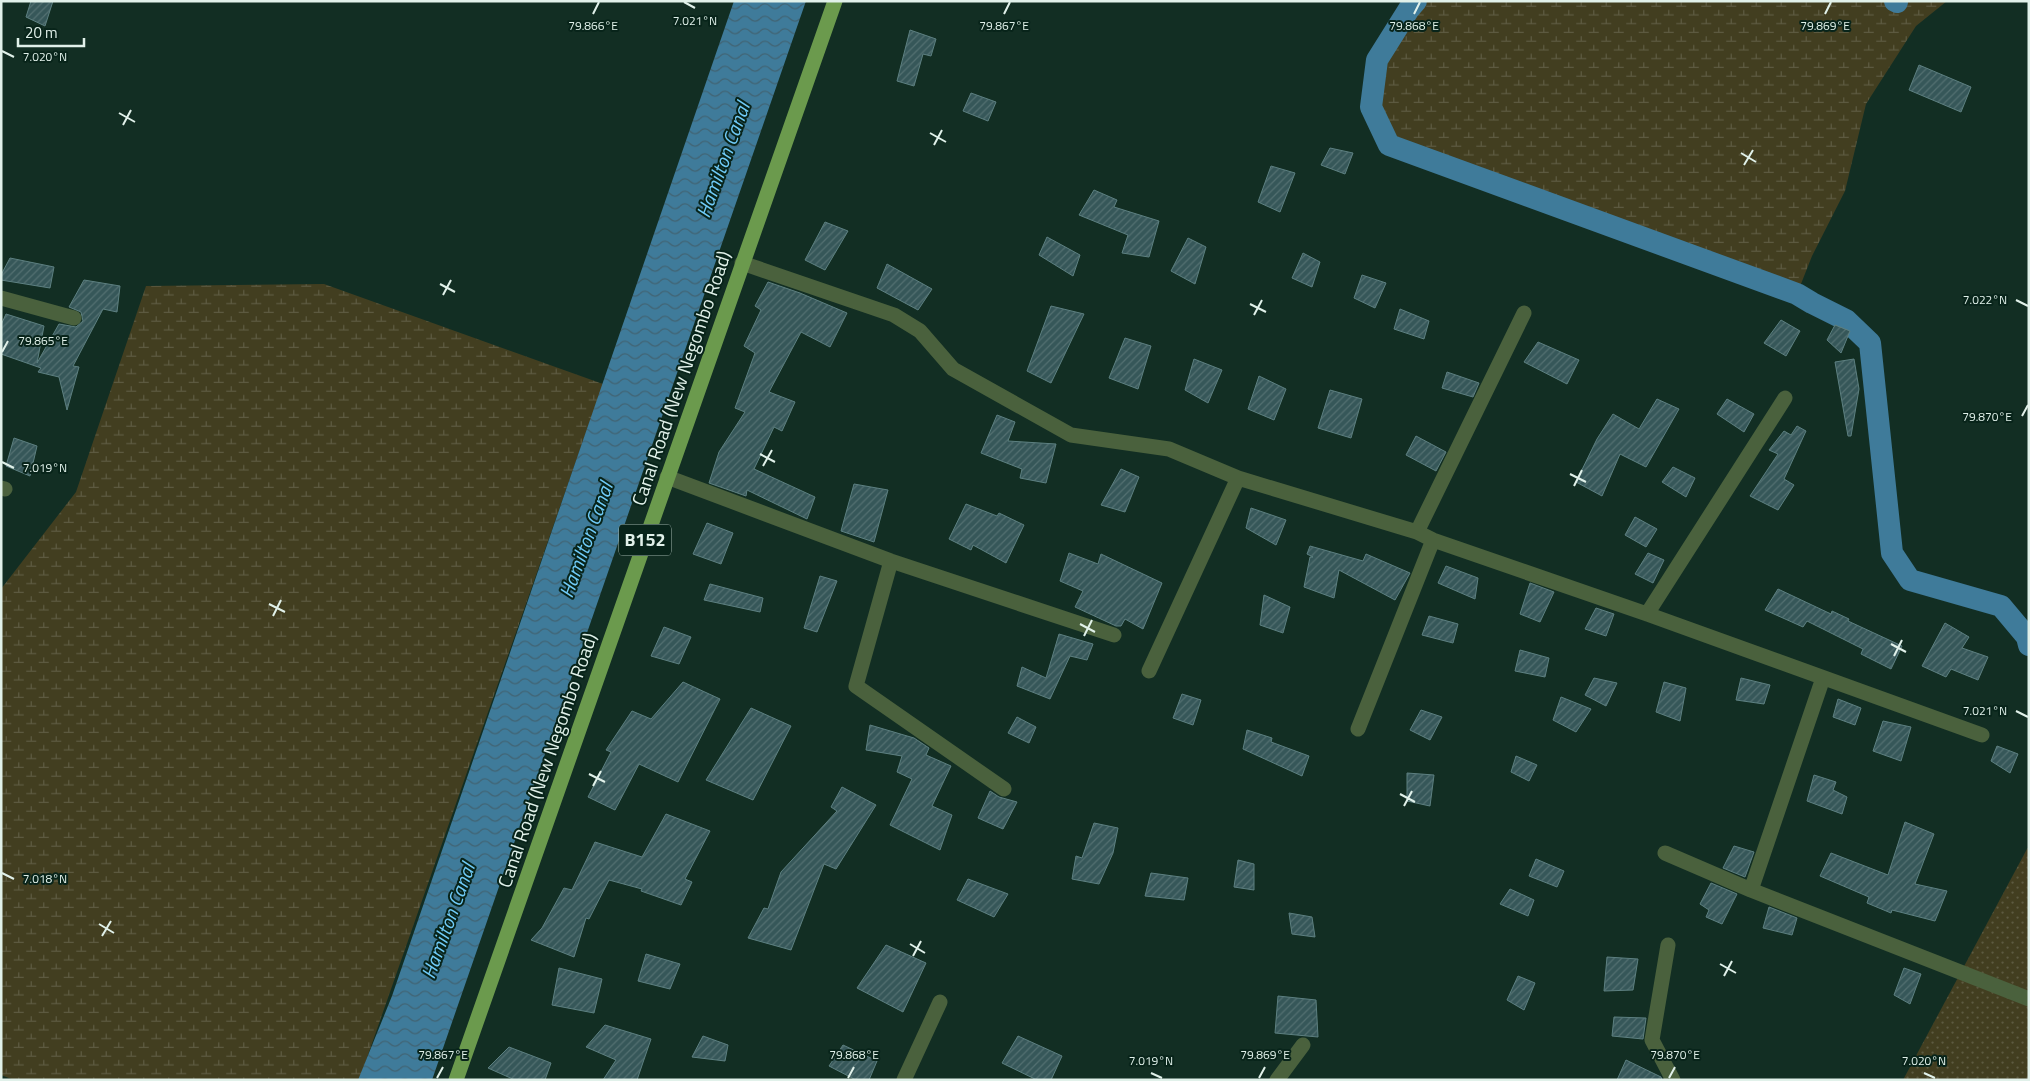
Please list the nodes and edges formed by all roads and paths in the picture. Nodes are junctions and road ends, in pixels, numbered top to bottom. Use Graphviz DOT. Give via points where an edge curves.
graph roads {
  1 [pos="835,1"];
  2 [pos="742,263"];
  3 [pos="1,298"];
  4 [pos="1524,313"];
  5 [pos="74,318"];
  6 [pos="1785,398"];
  7 [pos="667,476"];
  8 [pos="1238,478"];
  9 [pos="1418,532"];
  10 [pos="1433,540"];
  11 [pos="891,561"];
  12 [pos="1647,614"];
  13 [pos="1114,635"];
  14 [pos="1150,671"];
  15 [pos="1823,678"];
  16 [pos="1358,729"];
  17 [pos="1982,735"];
  18 [pos="1004,789"];
  19 [pos="1665,853"];
  20 [pos="1751,890"];
  21 [pos="1668,945"];
  22 [pos="2029,999"];
  23 [pos="940,1002"];
  24 [pos="1302,1045"];
  25 [pos="456,1080"];
  26 [pos="904,1080"];
  27 [pos="1278,1080"];
  28 [pos="1672,1080"];
  1 -- 2 [label="main road, Canal Road (New Negombo Road) / B152"];
  2 -- 7 [label="main road, Canal Road (New Negombo Road) / B152"];
  2 -- 8 [label="street" via="894,315 920,331 953,369 1072,435 1169,449"];
  3 -- 5 [label="street"];
  4 -- 9 [label="street"];
  6 -- 12 [label="street"];
  7 -- 11 [label="street"];
  7 -- 25 [label="main road, Canal Road (New Negombo Road) / B152"];
  8 -- 9 [label="street"];
  8 -- 14 [label="street"];
  9 -- 10 [label="street"];
  10 -- 12 [label="street"];
  10 -- 16 [label="street"];
  11 -- 13 [label="street"];
  11 -- 18 [label="street" via="856,686"];
  12 -- 15 [label="street"];
  15 -- 17 [label="street"];
  15 -- 20 [label="street"];
  19 -- 20 [label="street"];
  20 -- 22 [label="street"];
  21 -- 28 [label="street" via="1652,1040"];
  23 -- 26 [label="street"];
  24 -- 27 [label="street"];
}
